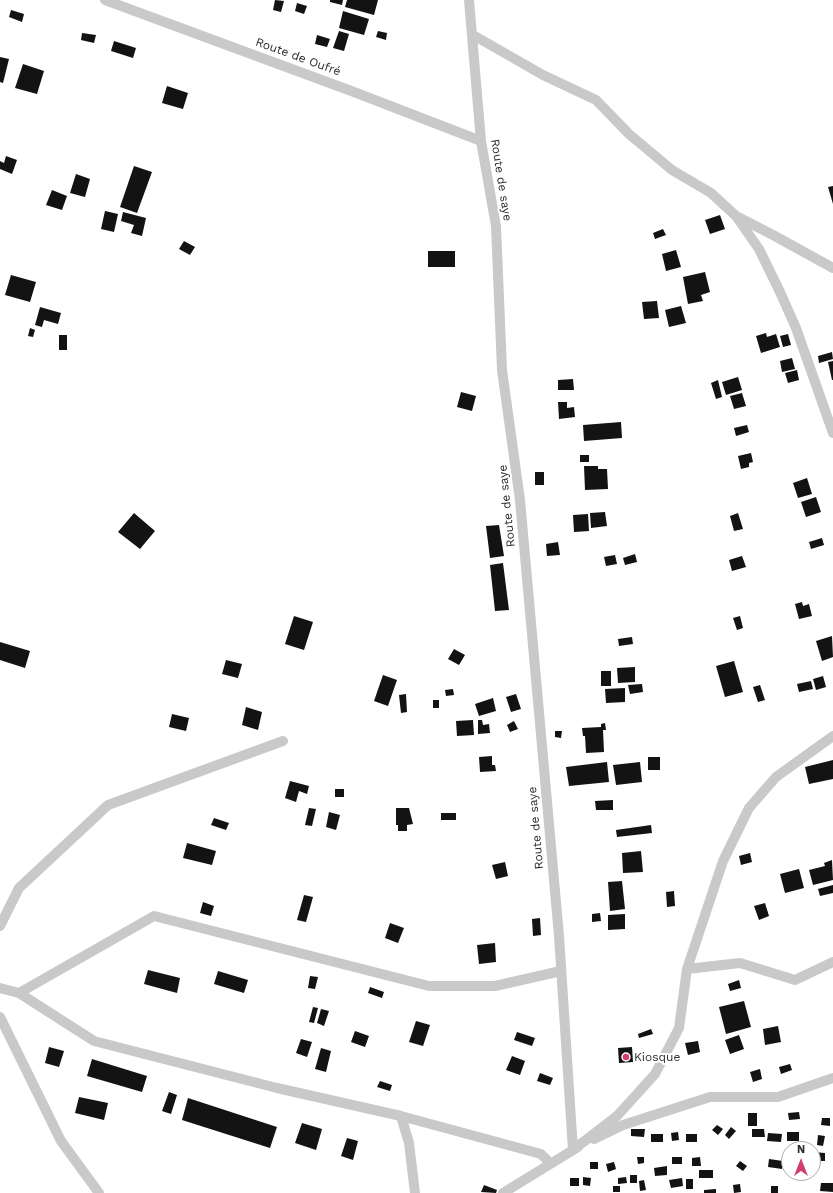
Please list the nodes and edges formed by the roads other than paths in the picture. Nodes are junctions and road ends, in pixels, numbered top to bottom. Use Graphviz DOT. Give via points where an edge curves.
graph roads {
  1 [pos="105,0"];
  2 [pos="469,0"];
  3 [pos="473,35"];
  4 [pos="481,141"];
  5 [pos="736,216"];
  6 [pos="833,268"];
  7 [pos="833,433"];
  8 [pos="833,736"];
  9 [pos="283,741"];
  10 [pos="0,926"];
  11 [pos="833,962"];
  12 [pos="687,969"];
  13 [pos="561,971"];
  14 [pos="0,988"];
  15 [pos="19,993"];
  16 [pos="0,1017"];
  17 [pos="833,1078"];
  18 [pos="401,1116"];
  19 [pos="573,1150"];
  20 [pos="550,1163"];
  21 [pos="99,1193"];
  22 [pos="415,1193"];
  23 [pos="503,1193"];
  1 -- 4 [label="street, Route de Oufré"];
  2 -- 3 [label="street, Route de saye"];
  3 -- 4 [label="street, Route de saye"];
  3 -- 5 [label="street" via="543,75 596,100 629,134 672,170 711,193"];
  4 -- 13 [label="street, Route de saye" via="496,226 502,370 520,500"];
  5 -- 6 [label="street"];
  5 -- 7 [label="street" via="759,249 780,292 796,328"];
  8 -- 12 [label="street" via="776,777 749,808 723,861"];
  9 -- 10 [label="street" via="108,805 19,888"];
  11 -- 12 [label="street" via="795,980 740,963"];
  12 -- 19 [label="street" via="678,1028 655,1074 617,1116"];
  13 -- 15 [label="street" via="495,986 428,986 154,916"];
  13 -- 19 [label="street, Route de saye"];
  14 -- 15 [label="street"];
  15 -- 18 [label="street" via="94,1041 277,1088"];
  16 -- 21 [label="street" via="61,1141"];
  17 -- 19 [label="street" via="778,1097 710,1097 623,1125"];
  18 -- 20 [label="street" via="541,1154"];
  18 -- 22 [label="street" via="409,1143"];
  19 -- 20 [label="street"];
  20 -- 23 [label="street"];
}
